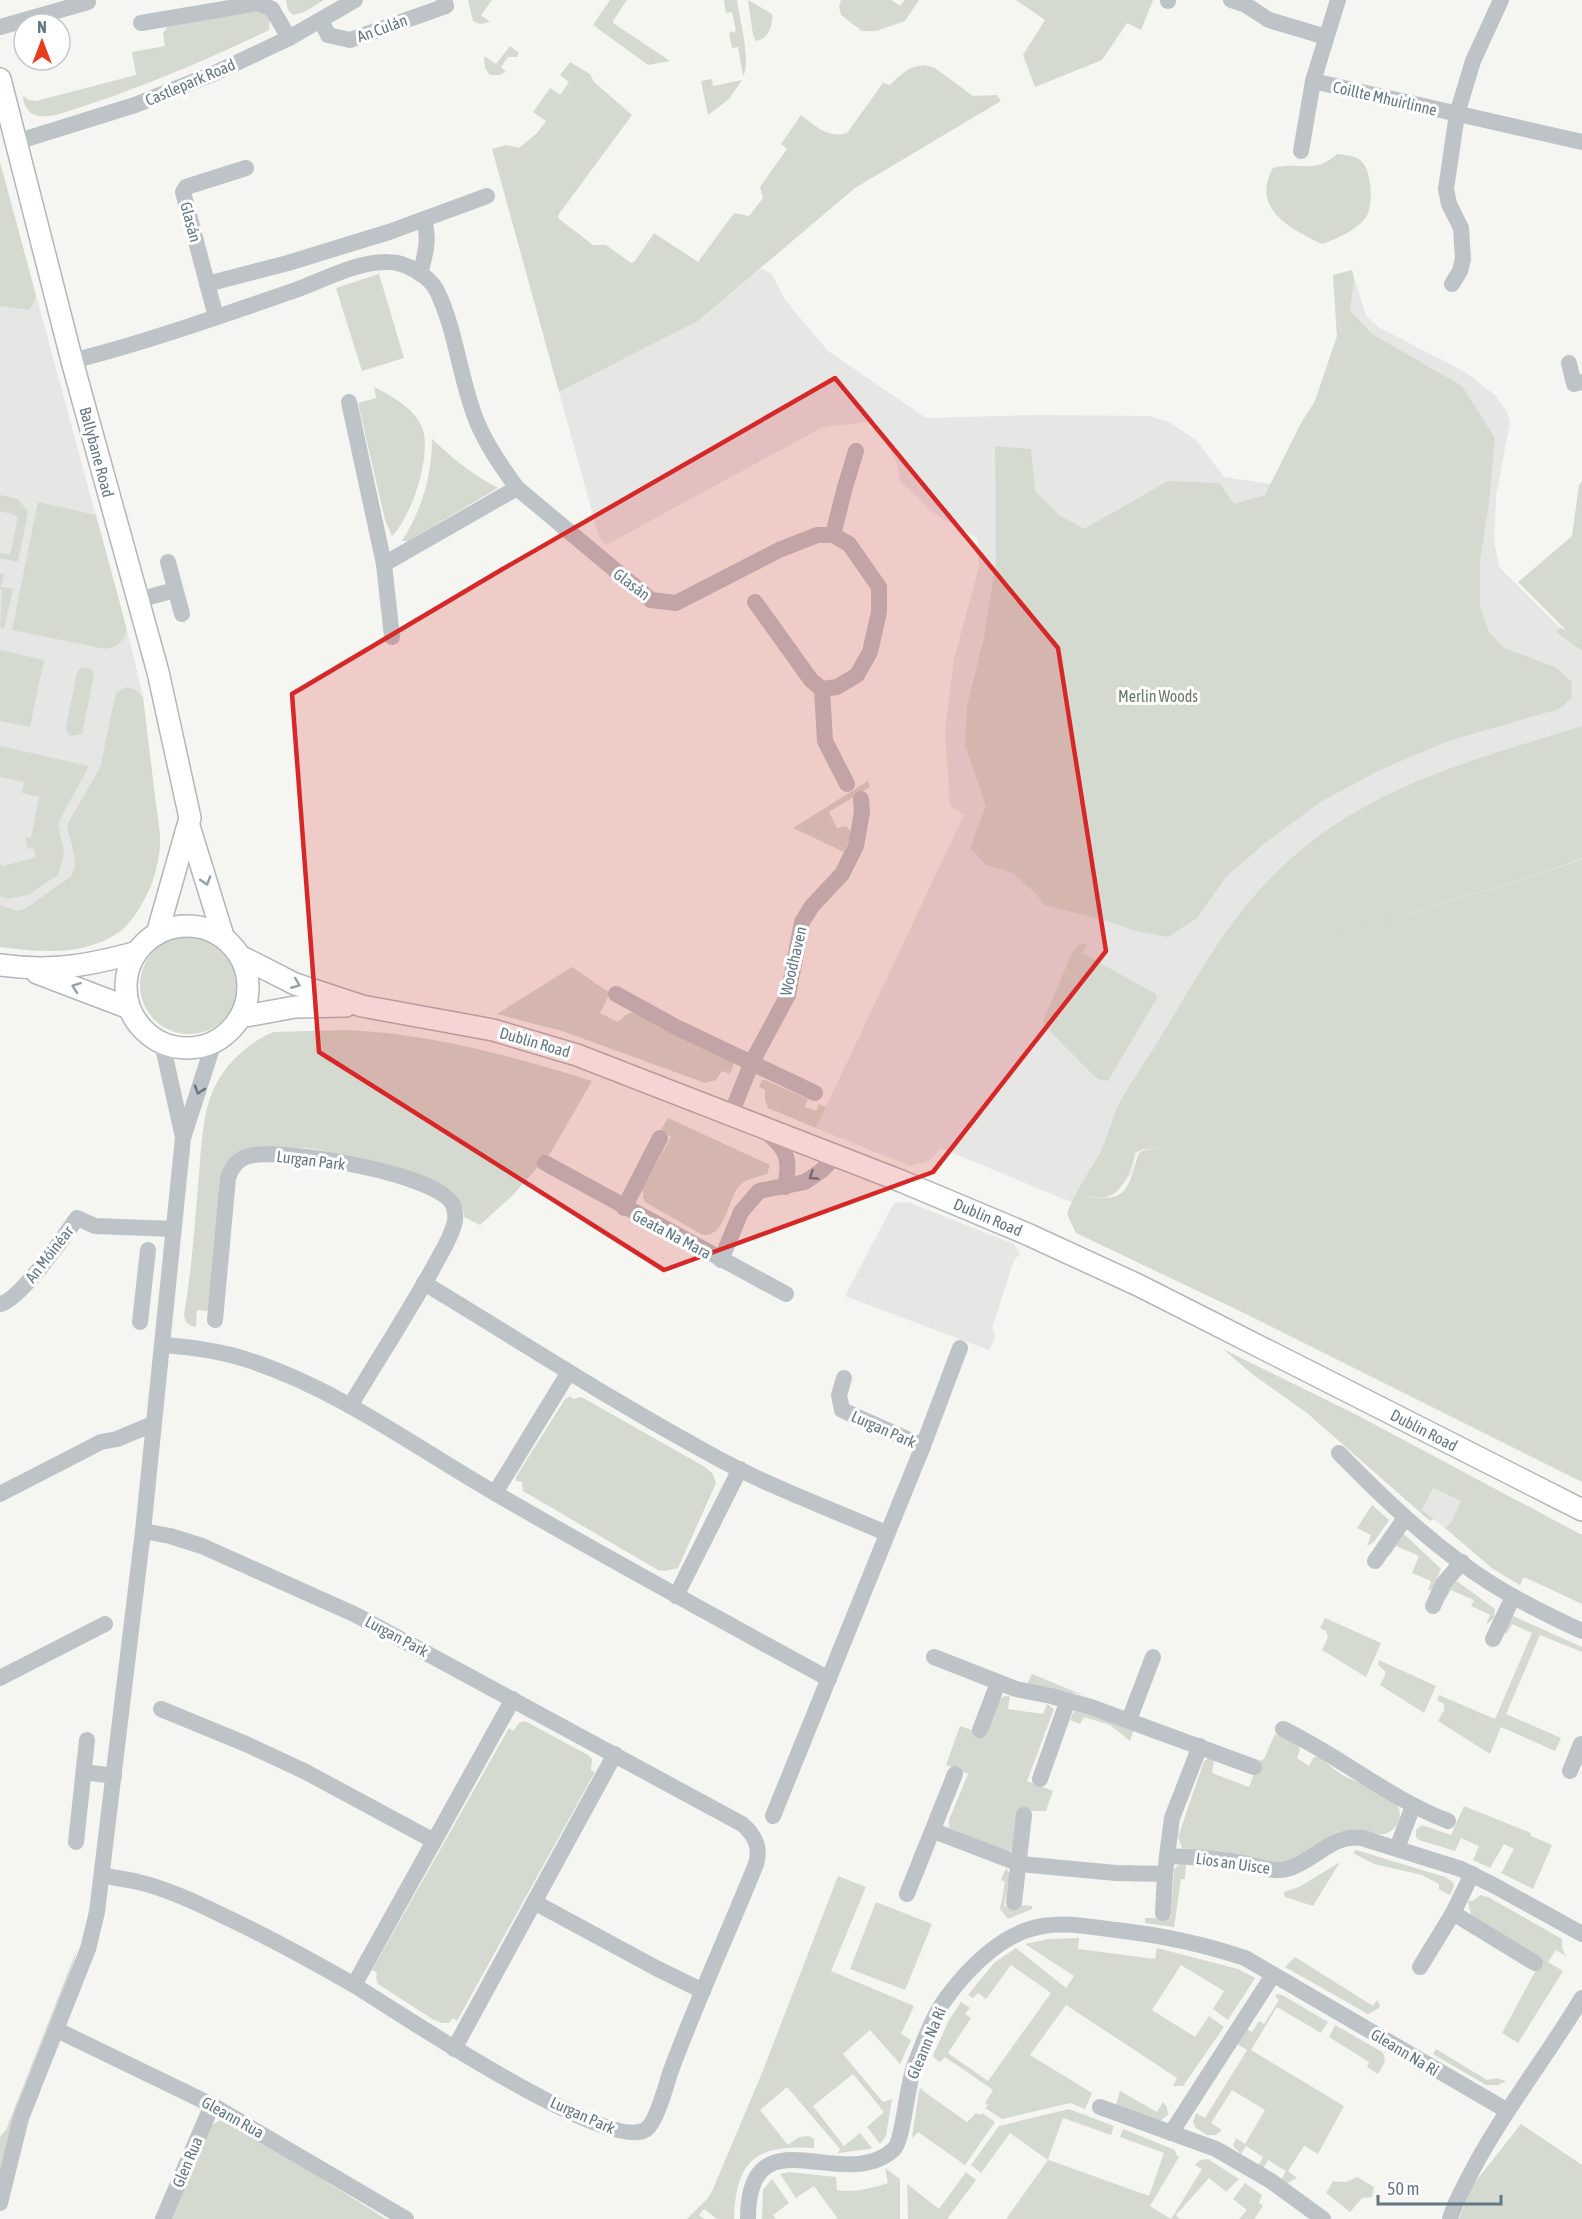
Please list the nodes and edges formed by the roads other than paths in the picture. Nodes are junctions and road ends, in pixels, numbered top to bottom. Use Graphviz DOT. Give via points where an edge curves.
graph roads {
  1 [pos="355,0"];
  2 [pos="444,0"];
  3 [pos="1232,0"];
  4 [pos="1338,0"];
  5 [pos="1502,0"];
  6 [pos="88,2"];
  7 [pos="321,20"];
  8 [pos="141,23"];
  9 [pos="0,27"];
  10 [pos="1326,37"];
  11 [pos="289,38"];
  12 [pos="0,79"];
  13 [pos="1313,81"];
  14 [pos="1457,114"];
  15 [pos="16,142"];
  16 [pos="1582,142"];
  17 [pos="1301,151"];
  18 [pos="246,168"];
  19 [pos="487,196"];
  20 [pos="424,219"];
  21 [pos="274,267"];
  22 [pos="420,274"];
  23 [pos="207,284"];
  24 [pos="1452,284"];
  25 [pos="279,296"];
  26 [pos="216,317"];
  27 [pos="72,361"];
  28 [pos="1569,363"];
  29 [pos="1582,382"];
  30 [pos="349,402"];
  31 [pos="856,451"];
  32 [pos="517,488"];
  33 [pos="833,535"];
  34 [pos="168,562"];
  35 [pos="384,564"];
  36 [pos="176,590"];
  37 [pos="138,600"];
  38 [pos="755,602"];
  39 [pos="182,614"];
  40 [pos="392,637"];
  41 [pos="822,689"];
  42 [pos="847,784"];
  43 [pos="861,799"];
  44 [pos="189,826"];
  45 [pos="157,934"];
  46 [pos="223,936"];
  47 [pos="134,953"];
  48 [pos="244,958"];
  49 [pos="0,965"];
  50 [pos="22,969"];
  51 [pos="616,994"];
  52 [pos="362,1006"];
  53 [pos="129,1008"];
  54 [pos="240,1017"];
  55 [pos="214,1042"];
  56 [pos="162,1043"];
  57 [pos="752,1062"];
  58 [pos="815,1093"];
  59 [pos="731,1114"];
  60 [pos="755,1123"];
  61 [pos="660,1137"];
  62 [pos="183,1138"];
  63 [pos="836,1156"];
  64 [pos="545,1163"];
  65 [pos="785,1187"];
  66 [pos="624,1208"];
  67 [pos="173,1229"];
  68 [pos="148,1250"];
  69 [pos="721,1260"];
  70 [pos="424,1283"];
  71 [pos="786,1294"];
  72 [pos="143,1299"];
  73 [pos="166,1301"];
  74 [pos="0,1304"];
  75 [pos="215,1320"];
  76 [pos="140,1322"];
  77 [pos="162,1345"];
  78 [pos="960,1348"];
  79 [pos="569,1372"];
  80 [pos="844,1378"];
  81 [pos="350,1406"];
  82 [pos="153,1424"];
  83 [pos="117,1439"];
  84 [pos="923,1446"];
  85 [pos="151,1448"];
  86 [pos="1339,1453"];
  87 [pos="740,1469"];
  88 [pos="495,1493"];
  89 [pos="0,1494"];
  90 [pos="1582,1510"];
  91 [pos="1405,1518"];
  92 [pos="143,1531"];
  93 [pos="886,1533"];
  94 [pos="1375,1561"];
  95 [pos="1462,1562"];
  96 [pos="676,1596"];
  97 [pos="1513,1597"];
  98 [pos="1433,1606"];
  99 [pos="105,1624"];
  100 [pos="1582,1631"];
  101 [pos="1493,1639"];
  102 [pos="934,1657"];
  103 [pos="1153,1657"];
  104 [pos="1,1676"];
  105 [pos="829,1679"];
  106 [pos="998,1683"];
  107 [pos="513,1699"];
  108 [pos="1068,1700"];
  109 [pos="161,1709"];
  110 [pos="1129,1720"];
  111 [pos="1282,1729"];
  112 [pos="980,1730"];
  113 [pos="87,1740"];
  114 [pos="1581,1744"];
  115 [pos="1200,1746"];
  116 [pos="615,1754"];
  117 [pos="1254,1767"];
  118 [pos="1570,1771"];
  119 [pos="84,1772"];
  120 [pos="955,1774"];
  121 [pos="114,1776"];
  122 [pos="1040,1779"];
  123 [pos="1413,1806"];
  124 [pos="1024,1815"];
  125 [pos="773,1816"];
  126 [pos="1448,1821"];
  127 [pos="933,1831"];
  128 [pos="434,1841"];
  129 [pos="76,1842"];
  130 [pos="1397,1848"];
  131 [pos="1167,1856"];
  132 [pos="1020,1864"];
  133 [pos="1165,1874"];
  134 [pos="1472,1874"];
  135 [pos="102,1875"];
  136 [pos="908,1894"];
  137 [pos="534,1902"];
  138 [pos="1014,1902"];
  139 [pos="1163,1913"];
  140 [pos="1453,1913"];
  141 [pos="1582,1934"];
  142 [pos="1535,1963"];
  143 [pos="1420,1967"];
  144 [pos="1273,1975"];
  145 [pos="354,1985"];
  146 [pos="703,1991"];
  147 [pos="1582,1998"];
  148 [pos="57,2030"];
  149 [pos="454,2049"];
  150 [pos="212,2105"];
  151 [pos="1100,2107"];
  152 [pos="1506,2110"];
  153 [pos="1171,2133"];
  154 [pos="0,2204"];
  155 [pos="403,2218"];
  156 [pos="163,2219"];
  157 [pos="748,2219"];
  158 [pos="1323,2219"];
  159 [pos="1450,2219"];
  1 -- 7 [label="street, Castlepark Road"];
  2 -- 7 [label="street, An Culán" via="446,6 350,40 328,35"];
  3 -- 10 [label="street" via="1269,20"];
  4 -- 10 [label="street, Coillte Mhuirlinne"];
  5 -- 14 [label="street, Coillte Mhuirlinne" via="1473,61"];
  6 -- 9 [label="street"];
  7 -- 11 [label="street, Castlepark Road"];
  8 -- 11 [label="street" via="259,3 272,9"];
  10 -- 13 [label="street, Coillte Mhuirlinne"];
  11 -- 15 [label="street, Castlepark Road" via="135,105"];
  12 -- 15 [label="main road, Ballybane Road"];
  13 -- 14 [label="street, Coillte Mhuirlinne"];
  13 -- 17 [label="street, Coillte Mhuirlinne"];
  14 -- 16 [label="street, Coillte Mhuirlinne"];
  14 -- 24 [label="street, Coillte Mhuirlinne" via="1446,189 1461,228 1463,259"];
  15 -- 27 [label="main road, Ballybane Road"];
  18 -- 23 [label="street, Glasán" via="186,187 183,192"];
  19 -- 20 [label="street"];
  20 -- 21 [label="street"];
  20 -- 22 [label="street" via="427,243"];
  21 -- 23 [label="street"];
  21 -- 25 [label="street"];
  22 -- 25 [label="street, Glasán" via="411,267 391,262 367,263"];
  22 -- 32 [label="street, Glasán" via="436,289 476,420"];
  23 -- 26 [label="street, Glasán"];
  25 -- 26 [label="street, Glasán"];
  26 -- 27 [label="street, Glasán"];
  27 -- 37 [label="main road, Ballybane Road"];
  28 -- 29 [label="street" via="1574,384"];
  30 -- 35 [label="street"];
  31 -- 33 [label="street"];
  32 -- 33 [label="street, Glasán" via="651,600 676,603 779,550 817,535"];
  32 -- 35 [label="street"];
  33 -- 41 [label="street" via="849,544 879,587 879,612 870,652 857,675 837,687"];
  34 -- 36 [label="street"];
  35 -- 40 [label="street"];
  36 -- 37 [label="street"];
  36 -- 39 [label="street"];
  37 -- 44 [label="main road, Ballybane Road" via="178,759"];
  38 -- 41 [label="street" via="811,680"];
  41 -- 42 [label="street" via="825,741"];
  43 -- 57 [label="street, Woodhaven" via="860,830 852,857 802,922 788,995"];
  44 -- 45 [label="main road, Ballybane Road"];
  44 -- 46 [label="main road, Ballybane Road, one-way"];
  45 -- 46 [label="main road" via="192,927"];
  45 -- 47 [label="main road"];
  46 -- 48 [label="main road"];
  47 -- 50 [label="main road" via="81,967"];
  47 -- 53 [label="main road" via="127,975"];
  48 -- 52 [label="main road, Dublin Road, one-way" via="295,984"];
  48 -- 54 [label="main road" via="248,990"];
  49 -- 50 [label="main road"];
  53 -- 50 [label="main road, one-way"];
  51 -- 57 [label="street"];
  52 -- 54 [label="main road, Dublin Road" via="295,1007"];
  52 -- 59 [label="main road, Dublin Road" via="529,1039"];
  53 -- 56 [label="main road" via="145,1032"];
  54 -- 55 [label="main road" via="229,1032"];
  55 -- 56 [label="main road" via="194,1048"];
  55 -- 62 [label="street, one-way"];
  56 -- 62 [label="street"];
  57 -- 58 [label="street"];
  57 -- 59 [label="street, Woodhaven"];
  59 -- 60 [label="main road, Dublin Road"];
  60 -- 63 [label="main road, Dublin Road"];
  60 -- 65 [label="street" via="778,1141 786,1155 789,1169"];
  61 -- 66 [label="street, Geata Na Mara"];
  62 -- 67 [label="street"];
  63 -- 65 [label="street, Geata Na Mara, one-way" via="805,1182"];
  63 -- 90 [label="main road, Dublin Road" via="1027,1234 1138,1285"];
  64 -- 66 [label="street, Geata Na Mara"];
  65 -- 69 [label="street, Geata Na Mara" via="759,1191 750,1199"];
  66 -- 69 [label="street, Geata Na Mara"];
  67 -- 73 [label="street"];
  67 -- 74 [label="street, An Móinéar" via="95,1226 77,1218 14,1298"];
  68 -- 72 [label="street"];
  69 -- 71 [label="street, Geata Na Mara"];
  70 -- 75 [label="street, Lurgan Park" via="455,1224 453,1204 445,1195 405,1178 345,1163 297,1155 249,1156 235,1165 228,1178"];
  70 -- 79 [label="street"];
  70 -- 81 [label="street, Lurgan Park"];
  72 -- 73 [label="street"];
  72 -- 76 [label="street"];
  73 -- 77 [label="street"];
  77 -- 81 [label="street" via="203,1349 252,1361"];
  77 -- 82 [label="street"];
  78 -- 84 [label="street, Lurgan Park"];
  79 -- 87 [label="street"];
  79 -- 88 [label="street"];
  80 -- 84 [label="street, Lurgan Park" via="839,1395 842,1410"];
  81 -- 88 [label="street"];
  82 -- 83 [label="street"];
  82 -- 85 [label="street"];
  83 -- 85 [label="street"];
  83 -- 89 [label="street" via="101,1442"];
  84 -- 93 [label="street, Lurgan Park"];
  85 -- 92 [label="street"];
  86 -- 91 [label="street"];
  87 -- 93 [label="street"];
  87 -- 96 [label="street"];
  88 -- 96 [label="street"];
  91 -- 94 [label="street"];
  91 -- 95 [label="street"];
  92 -- 107 [label="street, Lurgan Park" via="202,1546 329,1601"];
  92 -- 121 [label="street"];
  93 -- 105 [label="street, Lurgan Park"];
  95 -- 97 [label="street"];
  95 -- 98 [label="street" via="1443,1584"];
  96 -- 105 [label="street"];
  97 -- 100 [label="street"];
  97 -- 101 [label="street"];
  99 -- 104 [label="street"];
  102 -- 106 [label="street"];
  103 -- 110 [label="street"];
  105 -- 125 [label="street, Lurgan Park"];
  106 -- 108 [label="street"];
  106 -- 112 [label="street"];
  107 -- 116 [label="street, Lurgan Park"];
  107 -- 128 [label="street"];
  108 -- 110 [label="street"];
  108 -- 122 [label="street"];
  109 -- 128 [label="street" via="304,1771"];
  110 -- 115 [label="street"];
  111 -- 123 [label="street"];
  113 -- 119 [label="street"];
  114 -- 118 [label="street"];
  115 -- 117 [label="street"];
  115 -- 131 [label="street" via="1172,1818"];
  116 -- 137 [label="street"];
  116 -- 146 [label="street, Lurgan Park" via="742,1824 755,1837 756,1864"];
  119 -- 121 [label="street"];
  119 -- 129 [label="street"];
  120 -- 127 [label="street"];
  121 -- 135 [label="street"];
  123 -- 126 [label="street"];
  123 -- 130 [label="street"];
  124 -- 132 [label="street"];
  127 -- 132 [label="street"];
  127 -- 136 [label="street"];
  128 -- 145 [label="street"];
  130 -- 131 [label="street, Lios an Uisce" via="1351,1836 1281,1870"];
  130 -- 134 [label="street, Lios an Uisce"];
  131 -- 133 [label="street"];
  132 -- 133 [label="street"];
  132 -- 138 [label="street"];
  133 -- 139 [label="street"];
  134 -- 140 [label="street"];
  134 -- 141 [label="street, Lios an Uisce"];
  135 -- 145 [label="street, Lurgan Park" via="148,1885 195,1903"];
  135 -- 148 [label="street" via="88,1949"];
  137 -- 146 [label="street"];
  137 -- 149 [label="street"];
  140 -- 142 [label="street"];
  140 -- 143 [label="street"];
  144 -- 152 [label="street, Gleann Na Rí"];
  144 -- 153 [label="street"];
  144 -- 157 [label="street, Gleann Na Rí" via="1245,1958 1149,1934 1057,1924 1012,1936 993,1947 938,2012 909,2080 897,2146 882,2158 860,2163 794,2160 768,2165 751,2184"];
  145 -- 149 [label="street, Lurgan Park"];
  146 -- 149 [label="street, Lurgan Park" via="652,2122 638,2132 601,2125"];
  147 -- 152 [label="street"];
  148 -- 150 [label="street, Gleann Rua"];
  148 -- 154 [label="street" via="21,2118"];
  150 -- 155 [label="street, Gleann Rua"];
  150 -- 156 [label="street, Glen Rua"];
  151 -- 153 [label="street"];
  152 -- 159 [label="street"];
  153 -- 158 [label="street" via="1216,2150 1271,2181"];
}
